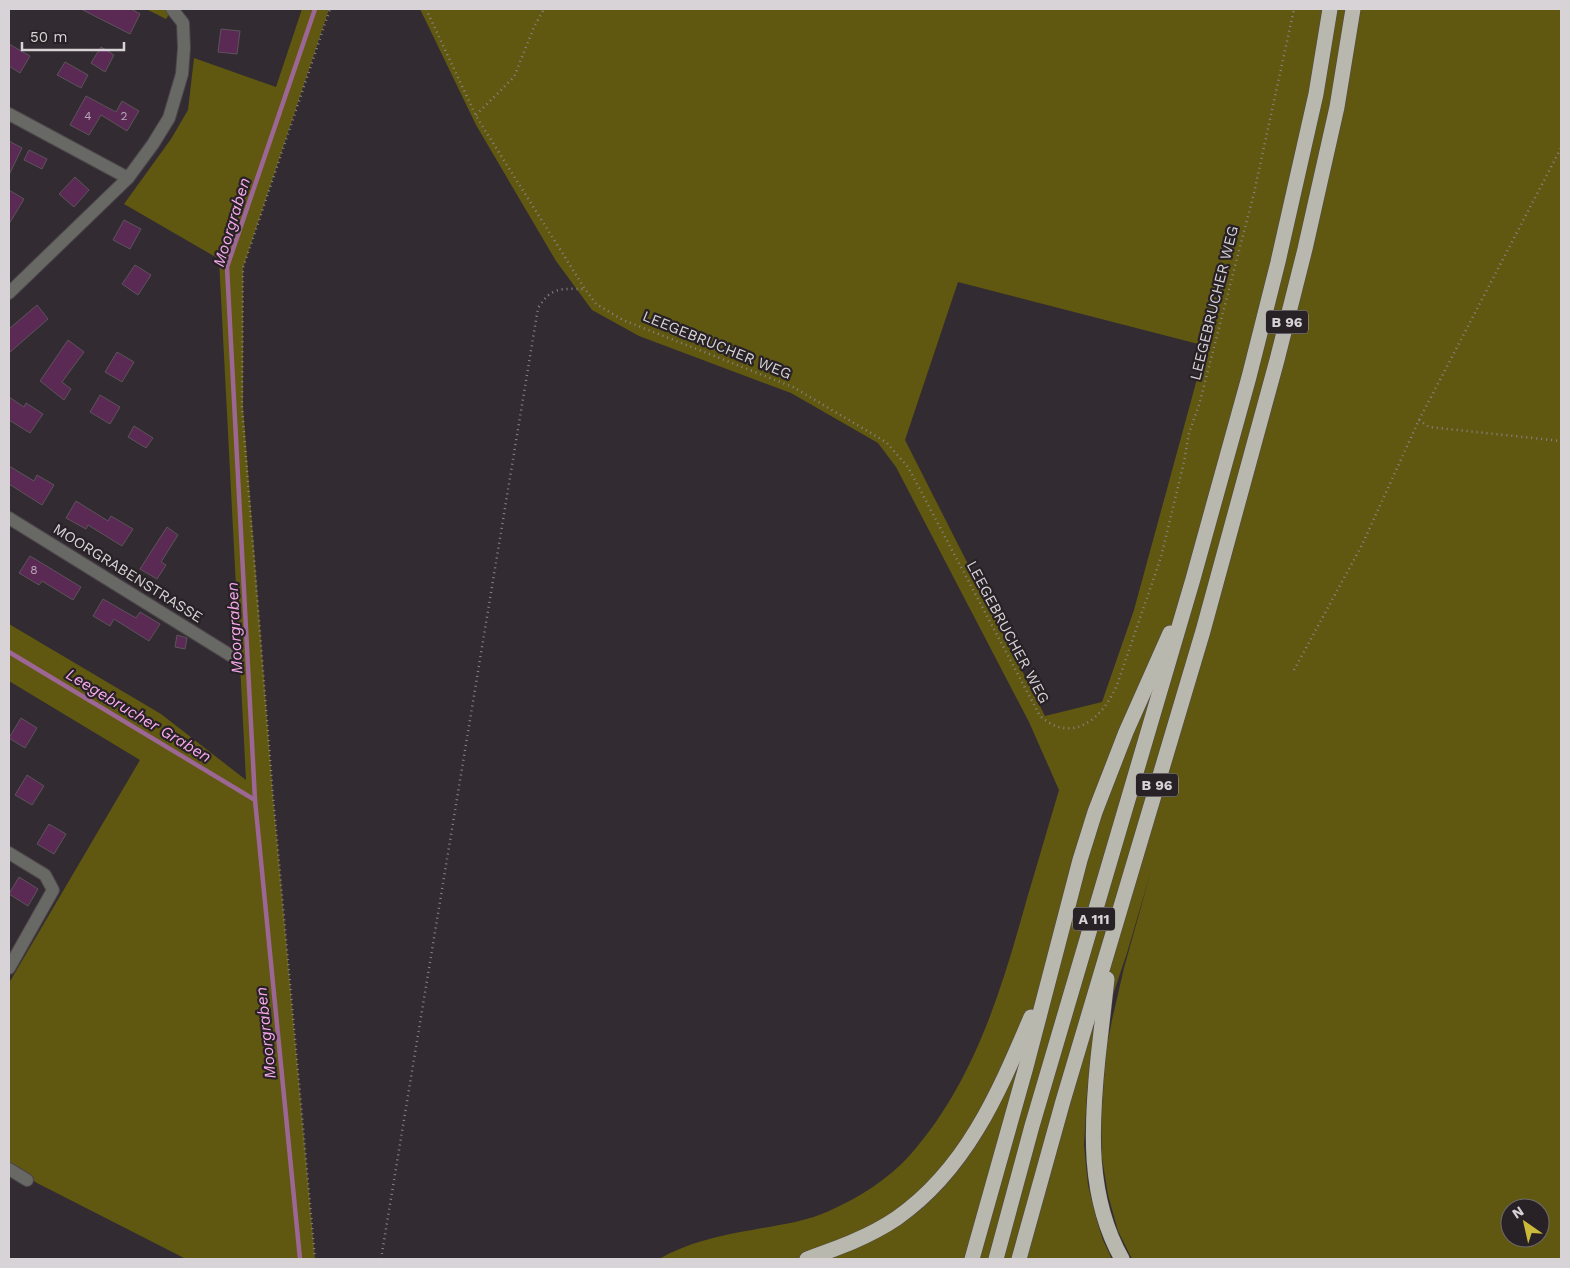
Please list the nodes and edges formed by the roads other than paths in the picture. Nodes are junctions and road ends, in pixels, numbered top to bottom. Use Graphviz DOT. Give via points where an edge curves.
graph roads {
  1 [pos="1330,9"];
  2 [pos="1354,9"];
  3 [pos="177,10"];
  4 [pos="9,114"];
  5 [pos="128,178"];
  6 [pos="9,293"];
  7 [pos="9,518"];
  8 [pos="1194,579"];
  9 [pos="230,654"];
  10 [pos="9,853"];
  11 [pos="1112,938"];
  12 [pos="9,968"];
  13 [pos="1050,974"];
  14 [pos="9,1168"];
  15 [pos="27,1180"];
  16 [pos="807,1259"];
  17 [pos="972,1259"];
  18 [pos="996,1259"];
  19 [pos="1019,1259"];
  20 [pos="1122,1259"];
  1 -- 8 [label="highway, B 96" via="1316,94 1278,262"];
  2 -- 11 [label="highway, B 96" via="1337,107 1277,360"];
  3 -- 5 [label="street" via="183,23 184,48 176,97 169,118"];
  4 -- 5 [label="street"];
  5 -- 6 [label="street"];
  7 -- 9 [label="street, MOORGRABENSTRASSE"];
  8 -- 13 [label="highway" via="1101,795"];
  8 -- 18 [label="highway, A 111"];
  10 -- 12 [label="street" via="45,875 53,890"];
  11 -- 19 [label="highway, A 111"];
  11 -- 20 [label="highway" via="1095,1090 1092,1150 1102,1211"];
  13 -- 16 [label="highway" via="1002,1085 980,1127 946,1174 891,1221 870,1234"];
  13 -- 17 [label="highway"];
  14 -- 15 [label="street"];
}
